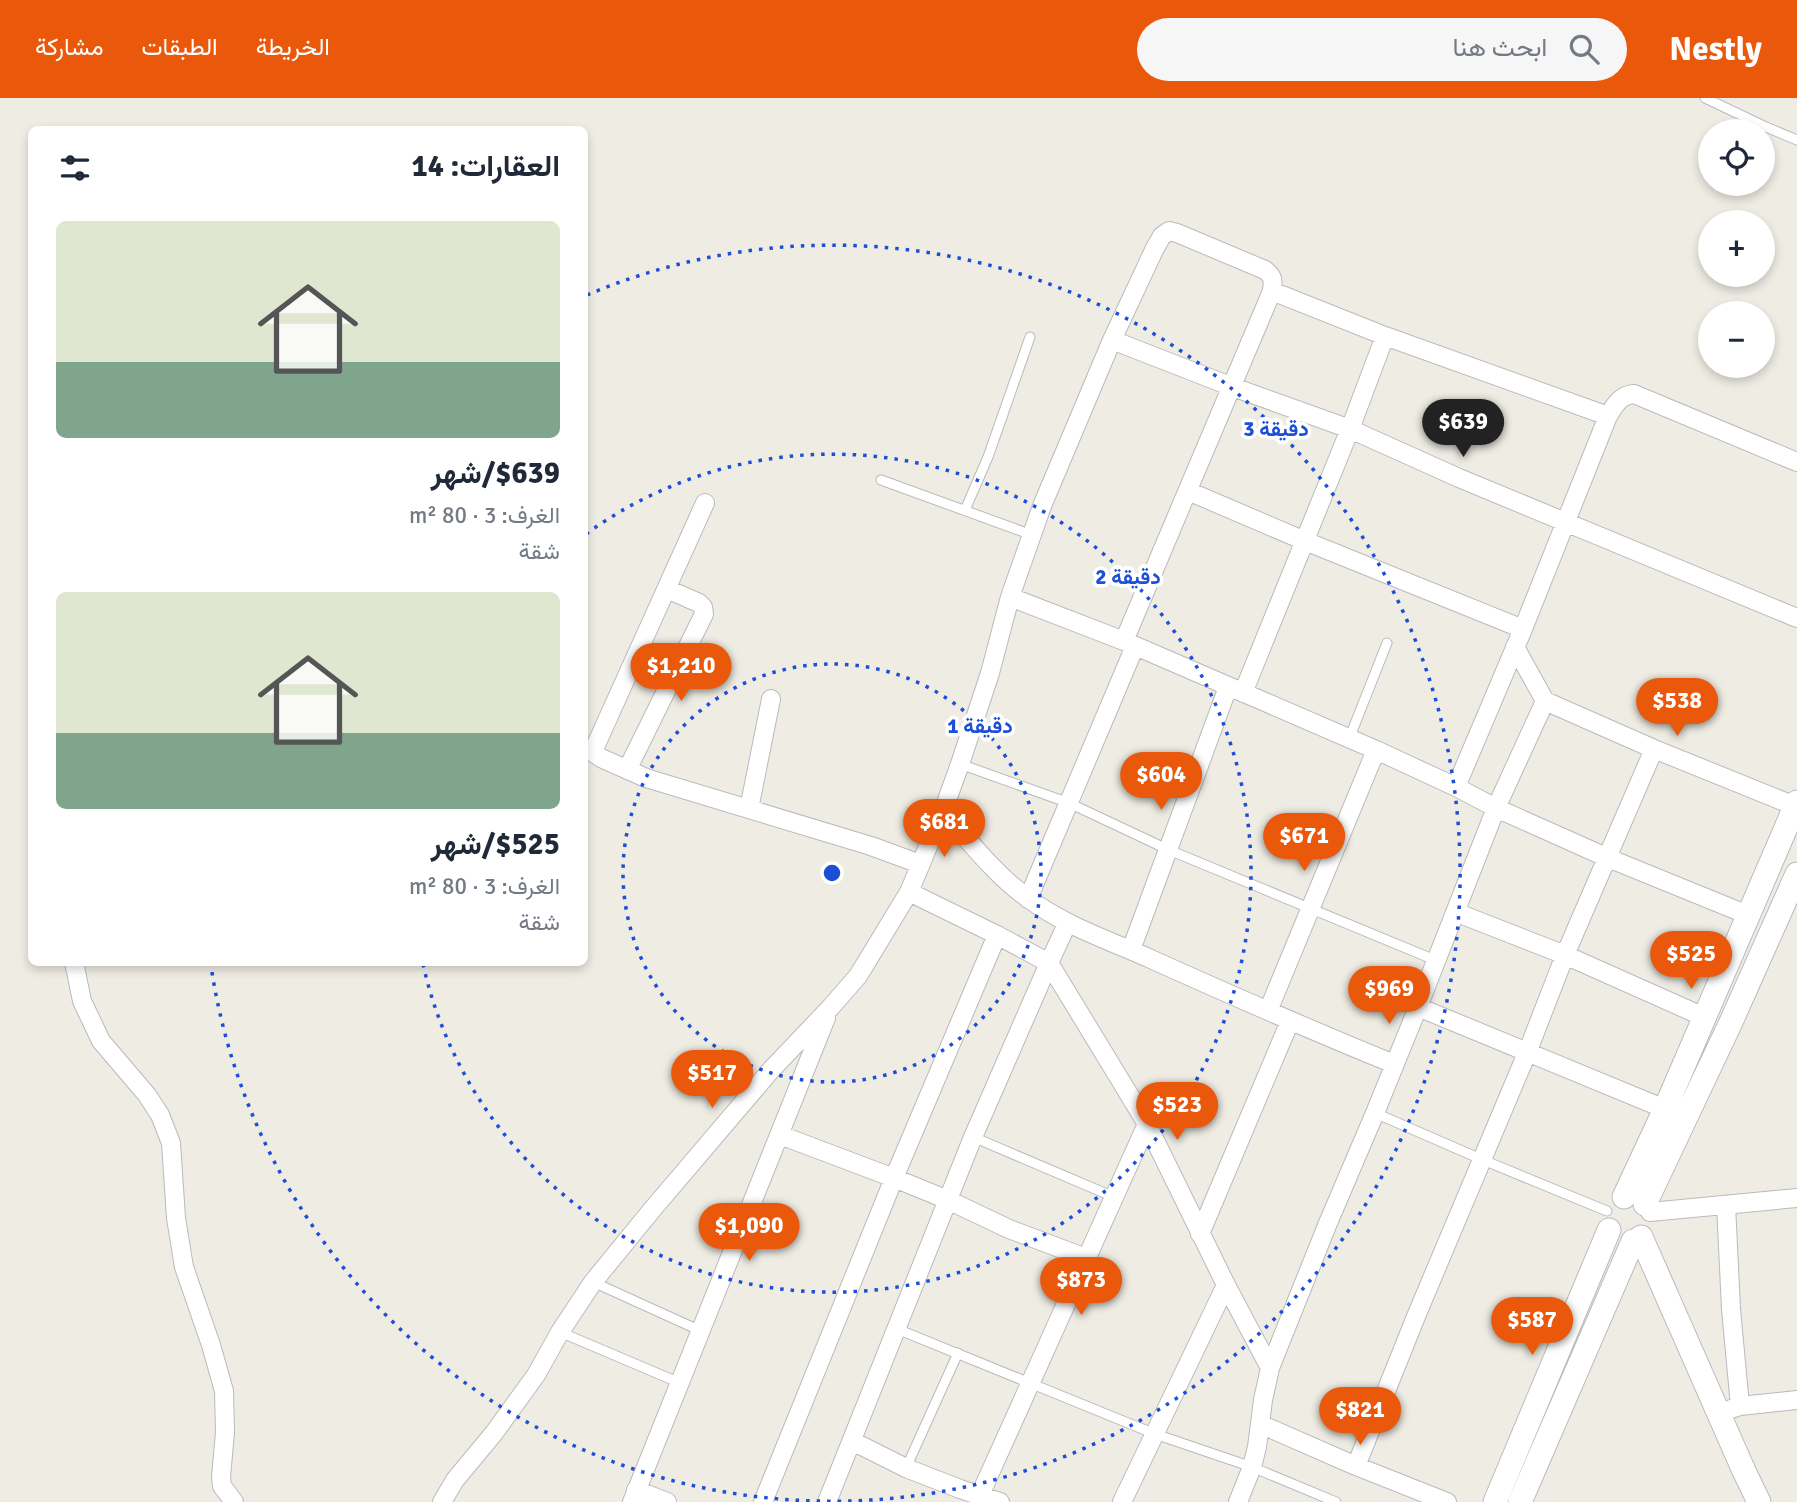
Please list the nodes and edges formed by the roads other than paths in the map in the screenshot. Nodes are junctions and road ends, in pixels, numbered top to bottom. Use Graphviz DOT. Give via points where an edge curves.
graph roads {
  1 [pos="1705,98"];
  2 [pos="1797,140"];
  3 [pos="1272,291"];
  4 [pos="1385,336"];
  5 [pos="1030,337"];
  6 [pos="1112,340"];
  7 [pos="1230,386"];
  8 [pos="1608,416"];
  9 [pos="1350,429"];
  10 [pos="1797,462"];
  11 [pos="881,480"];
  12 [pos="1188,491"];
  13 [pos="705,503"];
  14 [pos="965,510"];
  15 [pos="1565,521"];
  16 [pos="1032,535"];
  17 [pos="1305,541"];
  18 [pos="667,589"];
  19 [pos="1010,597"];
  20 [pos="1797,618"];
  21 [pos="1523,629"];
  22 [pos="1129,643"];
  23 [pos="1387,643"];
  24 [pos="1515,647"];
  25 [pos="1236,690"];
  26 [pos="771,699"];
  27 [pos="1545,701"];
  28 [pos="1349,739"];
  29 [pos="1654,749"];
  30 [pos="1376,750"];
  31 [pos="960,764"];
  32 [pos="627,770"];
  33 [pos="1456,787"];
  34 [pos="1069,803"];
  35 [pos="1796,804"];
  36 [pos="1496,808"];
  37 [pos="748,809"];
  38 [pos="943,811"];
  39 [pos="1169,850"];
  40 [pos="1608,858"];
  41 [pos="920,864"];
  42 [pos="1797,873"];
  43 [pos="909,892"];
  44 [pos="1028,899"];
  45 [pos="1310,908"];
  46 [pos="1455,912"];
  47 [pos="1748,915"];
  48 [pos="1067,924"];
  49 [pos="997,935"];
  50 [pos="1131,950"];
  51 [pos="1565,955"];
  52 [pos="1435,960"];
  53 [pos="1049,963"];
  54 [pos="75,966"];
  55 [pos="1418,1007"];
  56 [pos="830,1009"];
  57 [pos="1268,1011"];
  58 [pos="1704,1017"];
  59 [pos="1290,1021"];
  60 [pos="1527,1053"];
  61 [pos="1394,1064"];
  62 [pos="1665,1109"];
  63 [pos="1375,1113"];
  64 [pos="1147,1124"];
  65 [pos="780,1135"];
  66 [pos="973,1137"];
  67 [pos="1483,1160"];
  68 [pos="894,1178"];
  69 [pos="1114,1197"];
  70 [pos="1797,1198"];
  71 [pos="948,1200"];
  72 [pos="1726,1205"];
  73 [pos="1627,1211"];
  74 [pos="1200,1234"];
  75 [pos="1637,1239"];
  76 [pos="1086,1258"];
  77 [pos="593,1282"];
  78 [pos="1226,1285"];
  79 [pos="897,1329"];
  80 [pos="701,1331"];
  81 [pos="560,1332"];
  82 [pos="958,1353"];
  83 [pos="1270,1368"];
  84 [pos="680,1383"];
  85 [pos="1030,1383"];
  86 [pos="1797,1400"];
  87 [pos="1730,1409"];
  88 [pos="1261,1424"];
  89 [pos="1155,1434"];
  90 [pos="852,1441"];
  91 [pos="1356,1466"];
  92 [pos="1252,1467"];
  93 [pos="906,1468"];
  94 [pos="980,1495"];
  95 [pos="634,1496"];
  96 [pos="958,1496"];
  97 [pos="234,1502"];
  98 [pos="442,1502"];
  99 [pos="667,1502"];
  100 [pos="763,1502"];
  101 [pos="827,1502"];
  102 [pos="1000,1502"];
  103 [pos="1122,1502"];
  104 [pos="1238,1502"];
  105 [pos="1336,1502"];
  106 [pos="1447,1502"];
  107 [pos="1495,1502"];
  108 [pos="1520,1502"];
  109 [pos="1759,1502"];
  1 -- 2 [label="lane"];
  3 -- 4 [label="street"];
  3 -- 6 [label="street" via="1272,275 1169,231 1155,248"];
  3 -- 7 [label="street"];
  4 -- 8 [label="street"];
  4 -- 9 [label="street"];
  5 -- 14 [label="lane"];
  6 -- 7 [label="street"];
  6 -- 16 [label="street"];
  7 -- 9 [label="street"];
  7 -- 12 [label="street"];
  8 -- 10 [label="street" via="1619,400 1634,394"];
  8 -- 15 [label="street"];
  9 -- 15 [label="street"];
  9 -- 17 [label="street"];
  11 -- 14 [label="lane"];
  12 -- 17 [label="street"];
  12 -- 22 [label="street"];
  13 -- 18 [label="street"];
  14 -- 16 [label="lane"];
  15 -- 20 [label="street"];
  15 -- 21 [label="street"];
  16 -- 19 [label="street"];
  17 -- 21 [label="street"];
  17 -- 25 [label="street"];
  18 -- 32 [label="street" via="595,747 595,754"];
  18 -- 32 [label="street" via="699,603 704,614"];
  19 -- 22 [label="street"];
  19 -- 31 [label="street"];
  21 -- 24 [label="street"];
  22 -- 25 [label="street"];
  22 -- 34 [label="street"];
  23 -- 28 [label="lane"];
  24 -- 27 [label="street"];
  24 -- 33 [label="street"];
  25 -- 28 [label="street"];
  25 -- 39 [label="street" via="1186,797"];
  26 -- 37 [label="street"];
  27 -- 29 [label="street"];
  27 -- 36 [label="street"];
  28 -- 30 [label="street"];
  29 -- 35 [label="street"];
  29 -- 40 [label="street"];
  30 -- 33 [label="street"];
  30 -- 45 [label="street"];
  31 -- 34 [label="lane"];
  31 -- 38 [label="street"];
  32 -- 37 [label="street"];
  33 -- 36 [label="street"];
  34 -- 39 [label="lane"];
  34 -- 44 [label="street"];
  35 -- 47 [label="street"];
  36 -- 40 [label="street"];
  36 -- 46 [label="street"];
  37 -- 41 [label="street"];
  38 -- 41 [label="street"];
  38 -- 44 [label="street"];
  39 -- 45 [label="lane"];
  39 -- 50 [label="street"];
  40 -- 47 [label="street"];
  40 -- 51 [label="street"];
  41 -- 43 [label="street"];
  42 -- 73 [label="street" via="1725,1034"];
  43 -- 49 [label="street"];
  43 -- 56 [label="street" via="858,975"];
  44 -- 48 [label="street"];
  45 -- 52 [label="lane"];
  45 -- 57 [label="street"];
  46 -- 51 [label="street"];
  46 -- 52 [label="street"];
  47 -- 58 [label="street"];
  48 -- 50 [label="street"];
  48 -- 53 [label="street"];
  49 -- 53 [label="street"];
  49 -- 68 [label="street"];
  50 -- 57 [label="street"];
  51 -- 58 [label="street"];
  51 -- 60 [label="street"];
  52 -- 55 [label="street"];
  53 -- 64 [label="street"];
  53 -- 66 [label="street"];
  54 -- 97 [label="street" via="82,1002 101,1041 160,1115 170,1143 184,1266 224,1391 221,1477"];
  55 -- 60 [label="street"];
  55 -- 61 [label="street"];
  56 -- 65 [label="street"];
  56 -- 77 [label="street" via="771,1070"];
  57 -- 59 [label="street"];
  58 -- 62 [label="street"];
  59 -- 61 [label="street"];
  59 -- 74 [label="street"];
  60 -- 62 [label="street"];
  60 -- 67 [label="street"];
  61 -- 63 [label="street"];
  62 -- 73 [label="street"];
  63 -- 67 [label="lane"];
  63 -- 83 [label="street"];
  64 -- 69 [label="street"];
  64 -- 74 [label="street"];
  65 -- 68 [label="street"];
  65 -- 80 [label="street"];
  66 -- 69 [label="lane"];
  66 -- 71 [label="street"];
  67 -- 73 [label="lane"];
  67 -- 91 [label="street"];
  68 -- 71 [label="street"];
  68 -- 100 [label="street"];
  69 -- 76 [label="street"];
  70 -- 72 [label="street"];
  71 -- 76 [label="street"];
  71 -- 79 [label="street"];
  72 -- 73 [label="street"];
  72 -- 87 [label="street"];
  73 -- 75 [label="street" via="1650,1222"];
  73 -- 75 [label="street" via="1615,1237"];
  73 -- 107 [label="street"];
  74 -- 78 [label="street"];
  75 -- 87 [label="street"];
  75 -- 108 [label="street"];
  76 -- 85 [label="street"];
  77 -- 80 [label="lane"];
  77 -- 81 [label="street"];
  78 -- 83 [label="street"];
  78 -- 89 [label="street"];
  79 -- 82 [label="lane"];
  79 -- 90 [label="street"];
  80 -- 84 [label="street"];
  81 -- 84 [label="lane"];
  81 -- 98 [label="street" via="536,1375"];
  82 -- 85 [label="lane"];
  82 -- 93 [label="lane"];
  83 -- 88 [label="street"];
  84 -- 95 [label="street"];
  85 -- 89 [label="lane"];
  85 -- 94 [label="street"];
  86 -- 87 [label="street"];
  87 -- 109 [label="street"];
  88 -- 91 [label="street"];
  88 -- 92 [label="street"];
  89 -- 92 [label="lane"];
  89 -- 103 [label="street"];
  90 -- 93 [label="street"];
  90 -- 101 [label="street"];
  91 -- 106 [label="street"];
  92 -- 104 [label="street"];
  92 -- 105 [label="lane"];
  93 -- 96 [label="street"];
  94 -- 96 [label="street"];
  94 -- 102 [label="street"];
  95 -- 99 [label="street"];
}
